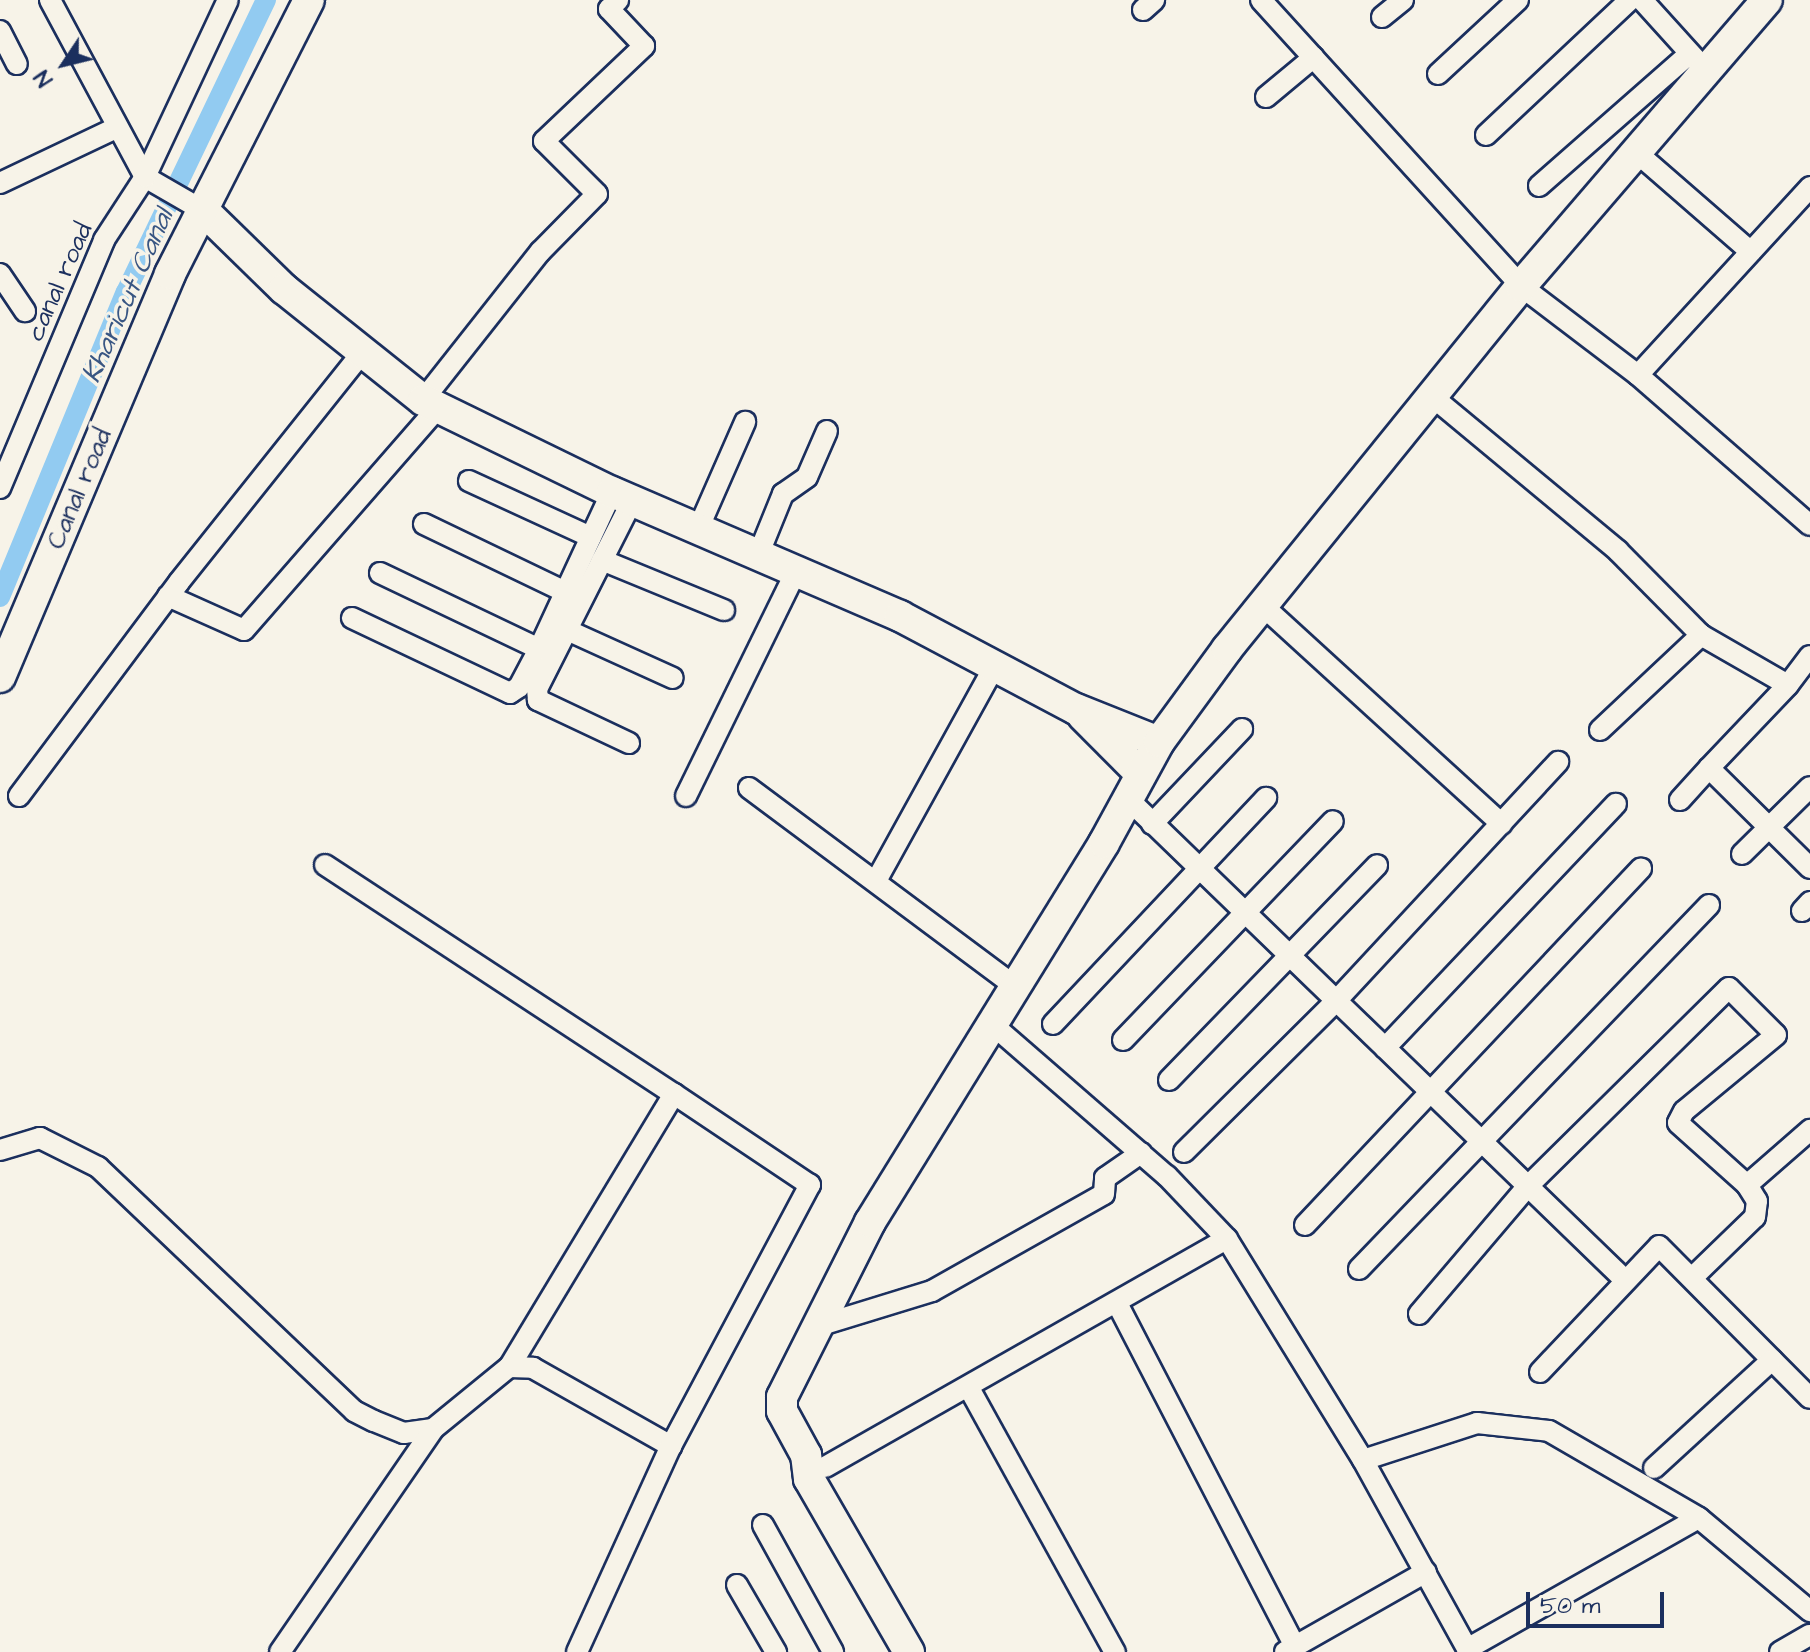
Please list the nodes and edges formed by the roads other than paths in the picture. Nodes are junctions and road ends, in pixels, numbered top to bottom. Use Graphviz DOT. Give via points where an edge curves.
graph roads {
  1 [pos="50,0"];
  2 [pos="228,0"];
  3 [pos="309,0"];
  4 [pos="618,0"];
  5 [pos="1261,0"];
  6 [pos="1403,0"];
  7 [pos="1518,0"];
  8 [pos="1630,0"];
  9 [pos="1642,0"];
  10 [pos="1767,0"];
  11 [pos="1382,17"];
  12 [pos="0,31"];
  13 [pos="1314,57"];
  14 [pos="1698,62"];
  15 [pos="17,64"];
  16 [pos="1438,74"];
  17 [pos="1266,97"];
  18 [pos="116,128"];
  19 [pos="1486,135"];
  20 [pos="1636,152"];
  21 [pos="0,183"];
  22 [pos="140,183"];
  23 [pos="1539,186"];
  24 [pos="1810,187"];
  25 [pos="197,207"];
  26 [pos="1751,252"];
  27 [pos="0,274"];
  28 [pos="1521,286"];
  29 [pos="25,311"];
  30 [pos="361,354"];
  31 [pos="1638,375"];
  32 [pos="1434,398"];
  33 [pos="432,403"];
  34 [pos="745,422"];
  35 [pos="827,431"];
  36 [pos="469,481"];
  37 [pos="0,488"];
  38 [pos="622,496"];
  39 [pos="424,524"];
  40 [pos="1810,525"];
  41 [pos="699,527"];
  42 [pos="591,537"];
  43 [pos="759,553"];
  44 [pos="602,560"];
  45 [pos="797,569"];
  46 [pos="380,573"];
  47 [pos="565,592"];
  48 [pos="168,596"];
  49 [pos="1263,606"];
  50 [pos="724,610"];
  51 [pos="352,618"];
  52 [pos="567,630"];
  53 [pos="1701,635"];
  54 [pos="539,649"];
  55 [pos="1810,656"];
  56 [pos="996,664"];
  57 [pos="0,677"];
  58 [pos="673,678"];
  59 [pos="1788,685"];
  60 [pos="1076,709"];
  61 [pos="1242,729"];
  62 [pos="1600,730"];
  63 [pos="1159,742"];
  64 [pos="629,743"];
  65 [pos="1558,762"];
  66 [pos="1709,768"];
  67 [pos="1133,786"];
  68 [pos="1810,787"];
  69 [pos="749,788"];
  70 [pos="19,796"];
  71 [pos="686,796"];
  72 [pos="1266,798"];
  73 [pos="1680,800"];
  74 [pos="1616,804"];
  75 [pos="1333,821"];
  76 [pos="1152,824"];
  77 [pos="1502,824"];
  78 [pos="1769,828"];
  79 [pos="1742,854"];
  80 [pos="325,865"];
  81 [pos="1377,865"];
  82 [pos="1198,867"];
  83 [pos="1641,868"];
  84 [pos="1810,868"];
  85 [pos="876,881"];
  86 [pos="1709,905"];
  87 [pos="1246,912"];
  88 [pos="1290,956"];
  89 [pos="1016,987"];
  90 [pos="1335,1002"];
  91 [pos="1053,1024"];
  92 [pos="993,1025"];
  93 [pos="1123,1040"];
  94 [pos="1385,1048"];
  95 [pos="1169,1080"];
  96 [pos="1432,1092"];
  97 [pos="674,1094"];
  98 [pos="1810,1130"];
  99 [pos="1482,1141"];
  100 [pos="0,1150"];
  101 [pos="1184,1152"];
  102 [pos="1141,1153"];
  103 [pos="1747,1185"];
  104 [pos="1528,1186"];
  105 [pos="1305,1225"];
  106 [pos="1227,1239"];
  107 [pos="1359,1269"];
  108 [pos="1693,1277"];
  109 [pos="1626,1281"];
  110 [pos="1118,1305"];
  111 [pos="1419,1314"];
  112 [pos="818,1326"];
  113 [pos="1772,1360"];
  114 [pos="509,1367"];
  115 [pos="1540,1372"];
  116 [pos="969,1388"];
  117 [pos="1810,1398"];
  118 [pos="433,1429"];
  119 [pos="671,1446"];
  120 [pos="1363,1460"];
  121 [pos="815,1461"];
  122 [pos="1654,1468"];
  123 [pos="1699,1518"];
  124 [pos="763,1525"];
  125 [pos="1426,1572"];
  126 [pos="737,1585"];
  127 [pos="1810,1611"];
  128 [pos="1810,1635"];
  129 [pos="1290,1649"];
  130 [pos="1468,1650"];
  131 [pos="280,1652"];
  132 [pos="577,1652"];
  133 [pos="776,1652"];
  134 [pos="833,1652"];
  135 [pos="909,1652"];
  136 [pos="930,1652"];
  137 [pos="1115,1652"];
  138 [pos="1780,1652"];
  1 -- 18 [label="street"];
  2 -- 22 [label="street, canal road"];
  3 -- 25 [label="street, Canal road"];
  4 -- 33 [label="street" via="609,9 644,46 544,141 597,194 540,252"];
  5 -- 13 [label="street"];
  6 -- 11 [label="street"];
  7 -- 16 [label="street"];
  8 -- 19 [label="street"];
  9 -- 14 [label="street"];
  10 -- 14 [label="street"];
  12 -- 15 [label="street"];
  13 -- 17 [label="street"];
  13 -- 28 [label="street"];
  14 -- 20 [label="street"];
  14 -- 23 [label="street"];
  18 -- 21 [label="street"];
  18 -- 22 [label="street"];
  20 -- 26 [label="street"];
  20 -- 28 [label="street"];
  22 -- 25 [label="street"];
  22 -- 37 [label="street, canal road" via="104,240"];
  24 -- 26 [label="street"];
  25 -- 30 [label="street"];
  25 -- 57 [label="street, Canal road"];
  26 -- 31 [label="street"];
  27 -- 29 [label="street"];
  28 -- 31 [label="street"];
  28 -- 32 [label="street"];
  30 -- 33 [label="street"];
  30 -- 48 [label="street"];
  31 -- 40 [label="street"];
  32 -- 49 [label="street"];
  32 -- 53 [label="street" via="1618,551"];
  33 -- 38 [label="street"];
  33 -- 48 [label="street" via="244,630"];
  34 -- 41 [label="street"];
  35 -- 43 [label="street" via="807,477 783,494"];
  36 -- 42 [label="street"];
  38 -- 41 [label="street"];
  38 -- 42 [label="street"];
  38 -- 44 [label="street"];
  39 -- 47 [label="street"];
  41 -- 43 [label="street"];
  42 -- 47 [label="street"];
  43 -- 45 [label="street"];
  44 -- 50 [label="street"];
  44 -- 52 [label="street"];
  45 -- 56 [label="street"];
  45 -- 71 [label="street"];
  46 -- 54 [label="street"];
  47 -- 54 [label="street"];
  48 -- 70 [label="street"];
  49 -- 63 [label="street"];
  49 -- 77 [label="street"];
  51 -- 54 [label="street" via="510,693 519,687"];
  52 -- 58 [label="street"];
  52 -- 64 [label="street" via="537,689 538,700"];
  53 -- 59 [label="street"];
  53 -- 62 [label="street"];
  55 -- 59 [label="street"];
  56 -- 60 [label="street"];
  56 -- 85 [label="street"];
  59 -- 66 [label="street"];
  60 -- 63 [label="street"];
  60 -- 67 [label="street"];
  61 -- 76 [label="street"];
  63 -- 67 [label="street"];
  65 -- 77 [label="street"];
  66 -- 73 [label="street"];
  66 -- 78 [label="street"];
  67 -- 76 [label="street"];
  67 -- 89 [label="street"];
  68 -- 78 [label="street"];
  69 -- 85 [label="street"];
  72 -- 82 [label="street"];
  74 -- 94 [label="street"];
  75 -- 87 [label="street"];
  76 -- 82 [label="street"];
  77 -- 90 [label="street"];
  78 -- 79 [label="street"];
  78 -- 84 [label="street"];
  80 -- 97 [label="street"];
  81 -- 88 [label="street"];
  82 -- 87 [label="street"];
  82 -- 91 [label="street"];
  83 -- 96 [label="street"];
  85 -- 89 [label="street"];
  86 -- 99 [label="street"];
  87 -- 88 [label="street"];
  87 -- 93 [label="street"];
  88 -- 90 [label="street"];
  88 -- 95 [label="street"];
  89 -- 92 [label="street"];
  90 -- 94 [label="street"];
  90 -- 101 [label="street"];
  92 -- 102 [label="street"];
  92 -- 112 [label="street" via="870,1222"];
  94 -- 96 [label="street"];
  96 -- 99 [label="street"];
  96 -- 105 [label="street"];
  97 -- 114 [label="street"];
  97 -- 119 [label="street" via="810,1185"];
  98 -- 103 [label="street"];
  99 -- 104 [label="street"];
  99 -- 107 [label="street"];
  100 -- 118 [label="street" via="40,1138 98,1167 354,1411 404,1433"];
  102 -- 106 [label="street"];
  102 -- 112 [label="street" via="1105,1178 1104,1194 932,1291"];
  103 -- 104 [label="street" via="1678,1123 1684,1111 1776,1035 1729,988"];
  103 -- 108 [label="street" via="1757,1201 1755,1217"];
  104 -- 109 [label="street"];
  104 -- 111 [label="street"];
  106 -- 110 [label="street"];
  106 -- 120 [label="street"];
  108 -- 109 [label="street" via="1659,1246"];
  108 -- 113 [label="street"];
  109 -- 115 [label="street"];
  110 -- 116 [label="street"];
  110 -- 129 [label="street"];
  112 -- 121 [label="street" via="782,1397 782,1411"];
  113 -- 117 [label="street"];
  113 -- 122 [label="street"];
  114 -- 118 [label="street"];
  114 -- 119 [label="street" via="533,1368"];
  116 -- 121 [label="street"];
  116 -- 137 [label="street"];
  118 -- 131 [label="street"];
  119 -- 132 [label="street"];
  120 -- 123 [label="street" via="1477,1423 1549,1431"];
  120 -- 125 [label="street"];
  121 -- 135 [label="street" via="809,1479"];
  121 -- 136 [label="street"];
  123 -- 127 [label="street" via="1762,1565"];
  123 -- 130 [label="street"];
  124 -- 134 [label="street"];
  125 -- 129 [label="street"];
  125 -- 130 [label="street"];
  126 -- 133 [label="street"];
  128 -- 138 [label="street"];
}
